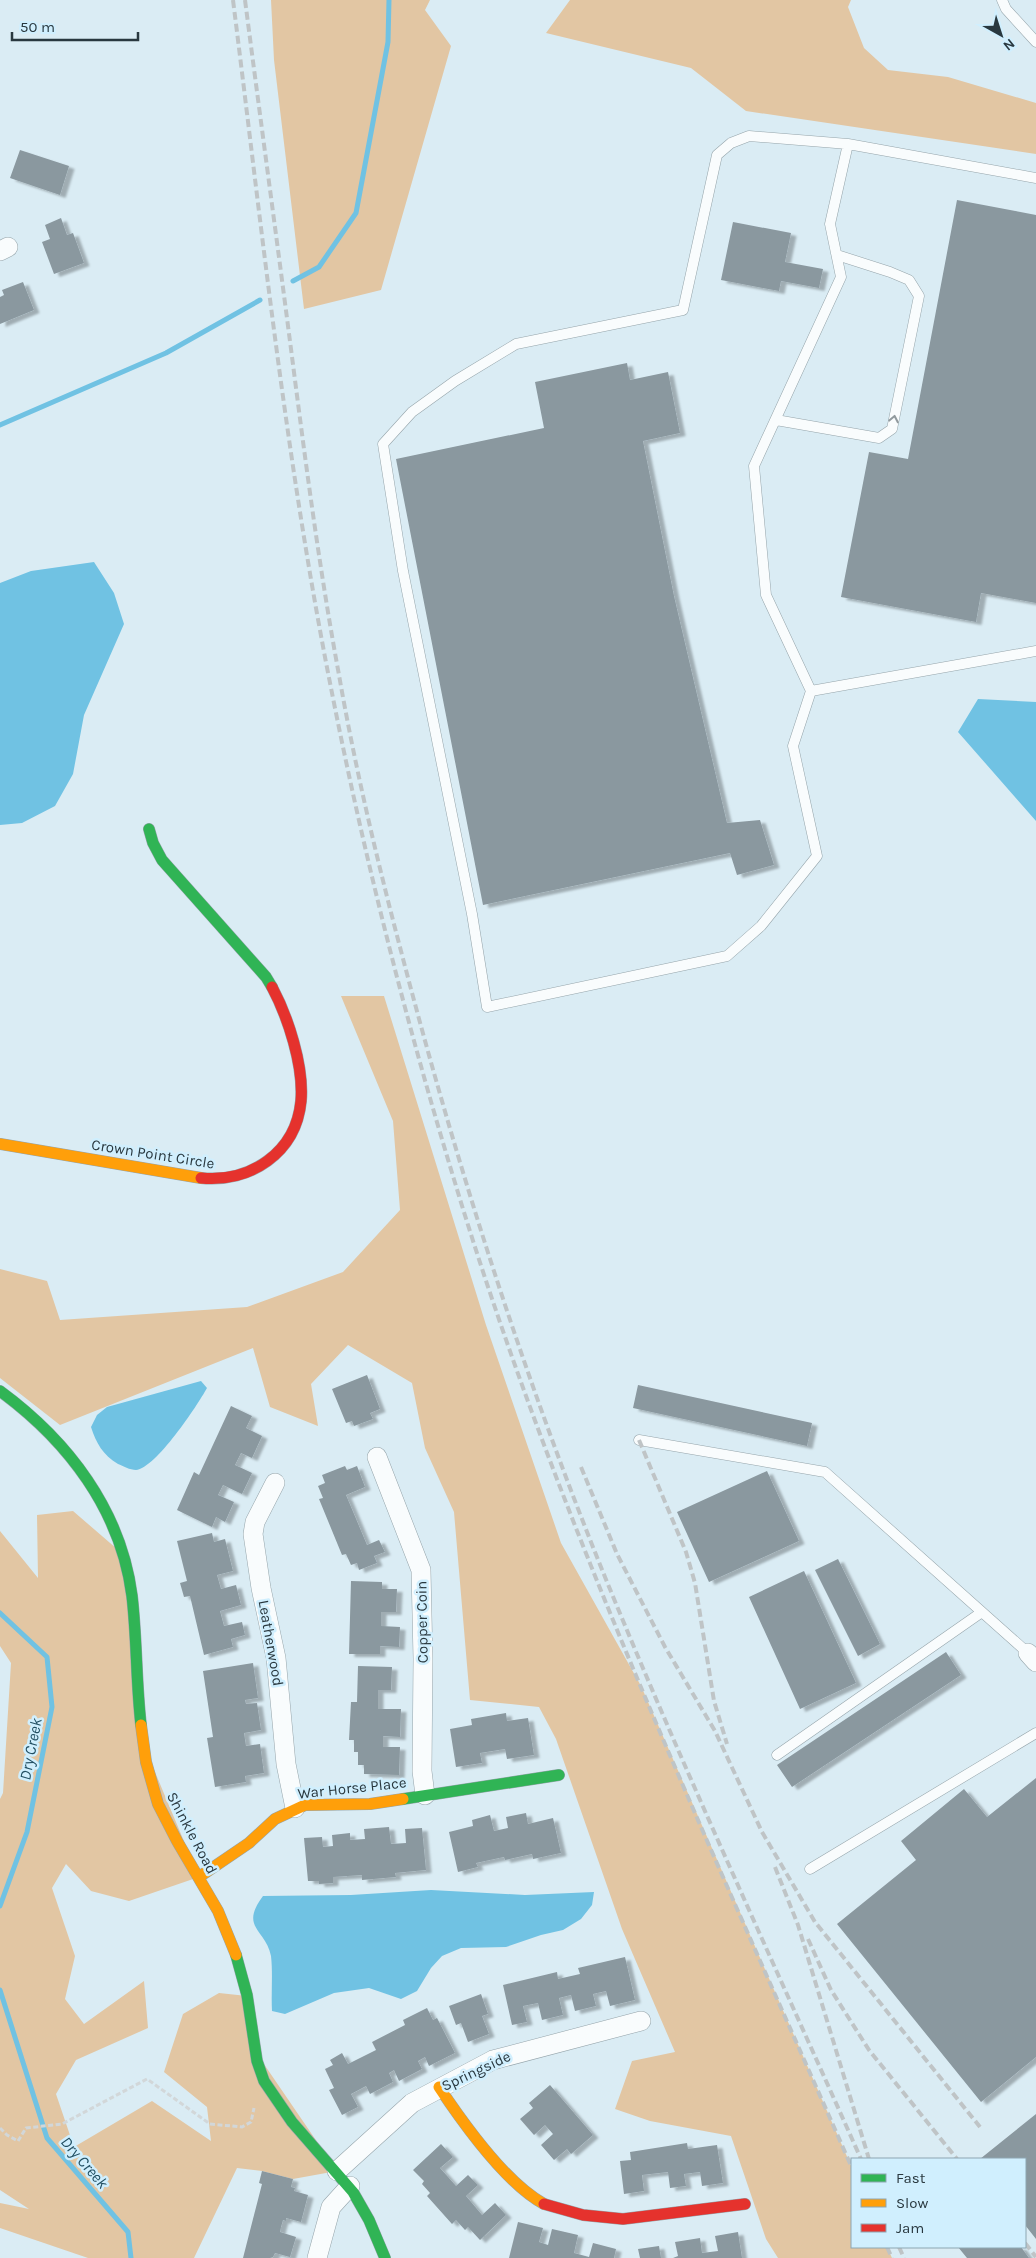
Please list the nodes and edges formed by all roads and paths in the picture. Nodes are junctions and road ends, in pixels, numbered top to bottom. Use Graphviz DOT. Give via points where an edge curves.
graph roads {
  1 [pos="1002,0"];
  2 [pos="1036,42"];
  3 [pos="848,144"];
  4 [pos="1036,178"];
  5 [pos="836,255"];
  6 [pos="776,420"];
  7 [pos="1036,651"];
  8 [pos="810,691"];
  9 [pos="149,829"];
  10 [pos="0,1144"];
  11 [pos="0,1391"];
  12 [pos="639,1440"];
  13 [pos="377,1457"];
  14 [pos="276,1482"];
  15 [pos="982,1612"];
  16 [pos="1032,1658"];
  17 [pos="1036,1733"];
  18 [pos="776,1755"];
  19 [pos="559,1776"];
  20 [pos="424,1795"];
  21 [pos="295,1808"];
  22 [pos="810,1869"];
  23 [pos="199,1877"];
  24 [pos="640,2021"];
  25 [pos="265,2082"];
  26 [pos="439,2088"];
  27 [pos="0,2128"];
  28 [pos="337,2172"];
  29 [pos="350,2186"];
  30 [pos="745,2204"];
  31 [pos="318,2258"];
  32 [pos="385,2258"];
  1 -- 2 [label="lane" via="1006,9"];
  3 -- 4 [label="lane"];
  3 -- 5 [label="lane" via="830,224"];
  3 -- 8 [label="lane" via="749,136 732,143 717,155 684,310 516,344 412,412 384,444 403,572 488,1007 727,956 761,926 817,856 793,746"];
  5 -- 6 [label="lane" via="840,278"];
  6 -- 5 [label="lane, one-way" via="879,438 892,428 919,296 909,280"];
  6 -- 8 [label="lane" via="754,466 766,595"];
  7 -- 8 [label="lane"];
  9 -- 10 [label="street, Crown Point Circle" via="153,843 168,868 276,992 284,1010 302,1084 301,1104 293,1128 287,1140 256,1169 221,1179"];
  11 -- 23 [label="street, Shinkle Road" via="38,1419 63,1445 105,1509 124,1555 132,1593 142,1741 151,1785 169,1827"];
  12 -- 15 [label="lane" via="825,1472"];
  13 -- 20 [label="street, Copper Coin" via="421,1570"];
  14 -- 21 [label="street, Leatherwood" via="254,1522 253,1534 276,1658 286,1764"];
  15 -- 16 [label="lane"];
  15 -- 18 [label="lane"];
  17 -- 22 [label="lane"];
  19 -- 20 [label="street, War Horse Place"];
  20 -- 21 [label="street, War Horse Place" via="370,1804"];
  21 -- 23 [label="street, War Horse Place" via="275,1819 250,1842"];
  23 -- 25 [label="street, Shinkle Road" via="224,1925 242,1973 255,2050"];
  24 -- 26 [label="street, Springside" via="500,2057"];
  25 -- 27 [label="path" via="256,2100 251,2122 242,2127 210,2124 147,2079 62,2124 26,2128 18,2141"];
  25 -- 28 [label="street, Shinkle Road" via="285,2114"];
  26 -- 28 [label="street, Springside" via="412,2103"];
  26 -- 30 [label="street" via="462,2122 518,2186 544,2204 583,2215 622,2219"];
  28 -- 29 [label="street, Shinkle Road"];
  29 -- 31 [label="street" via="331,2207"];
  29 -- 32 [label="street, Shinkle Road"];
}
